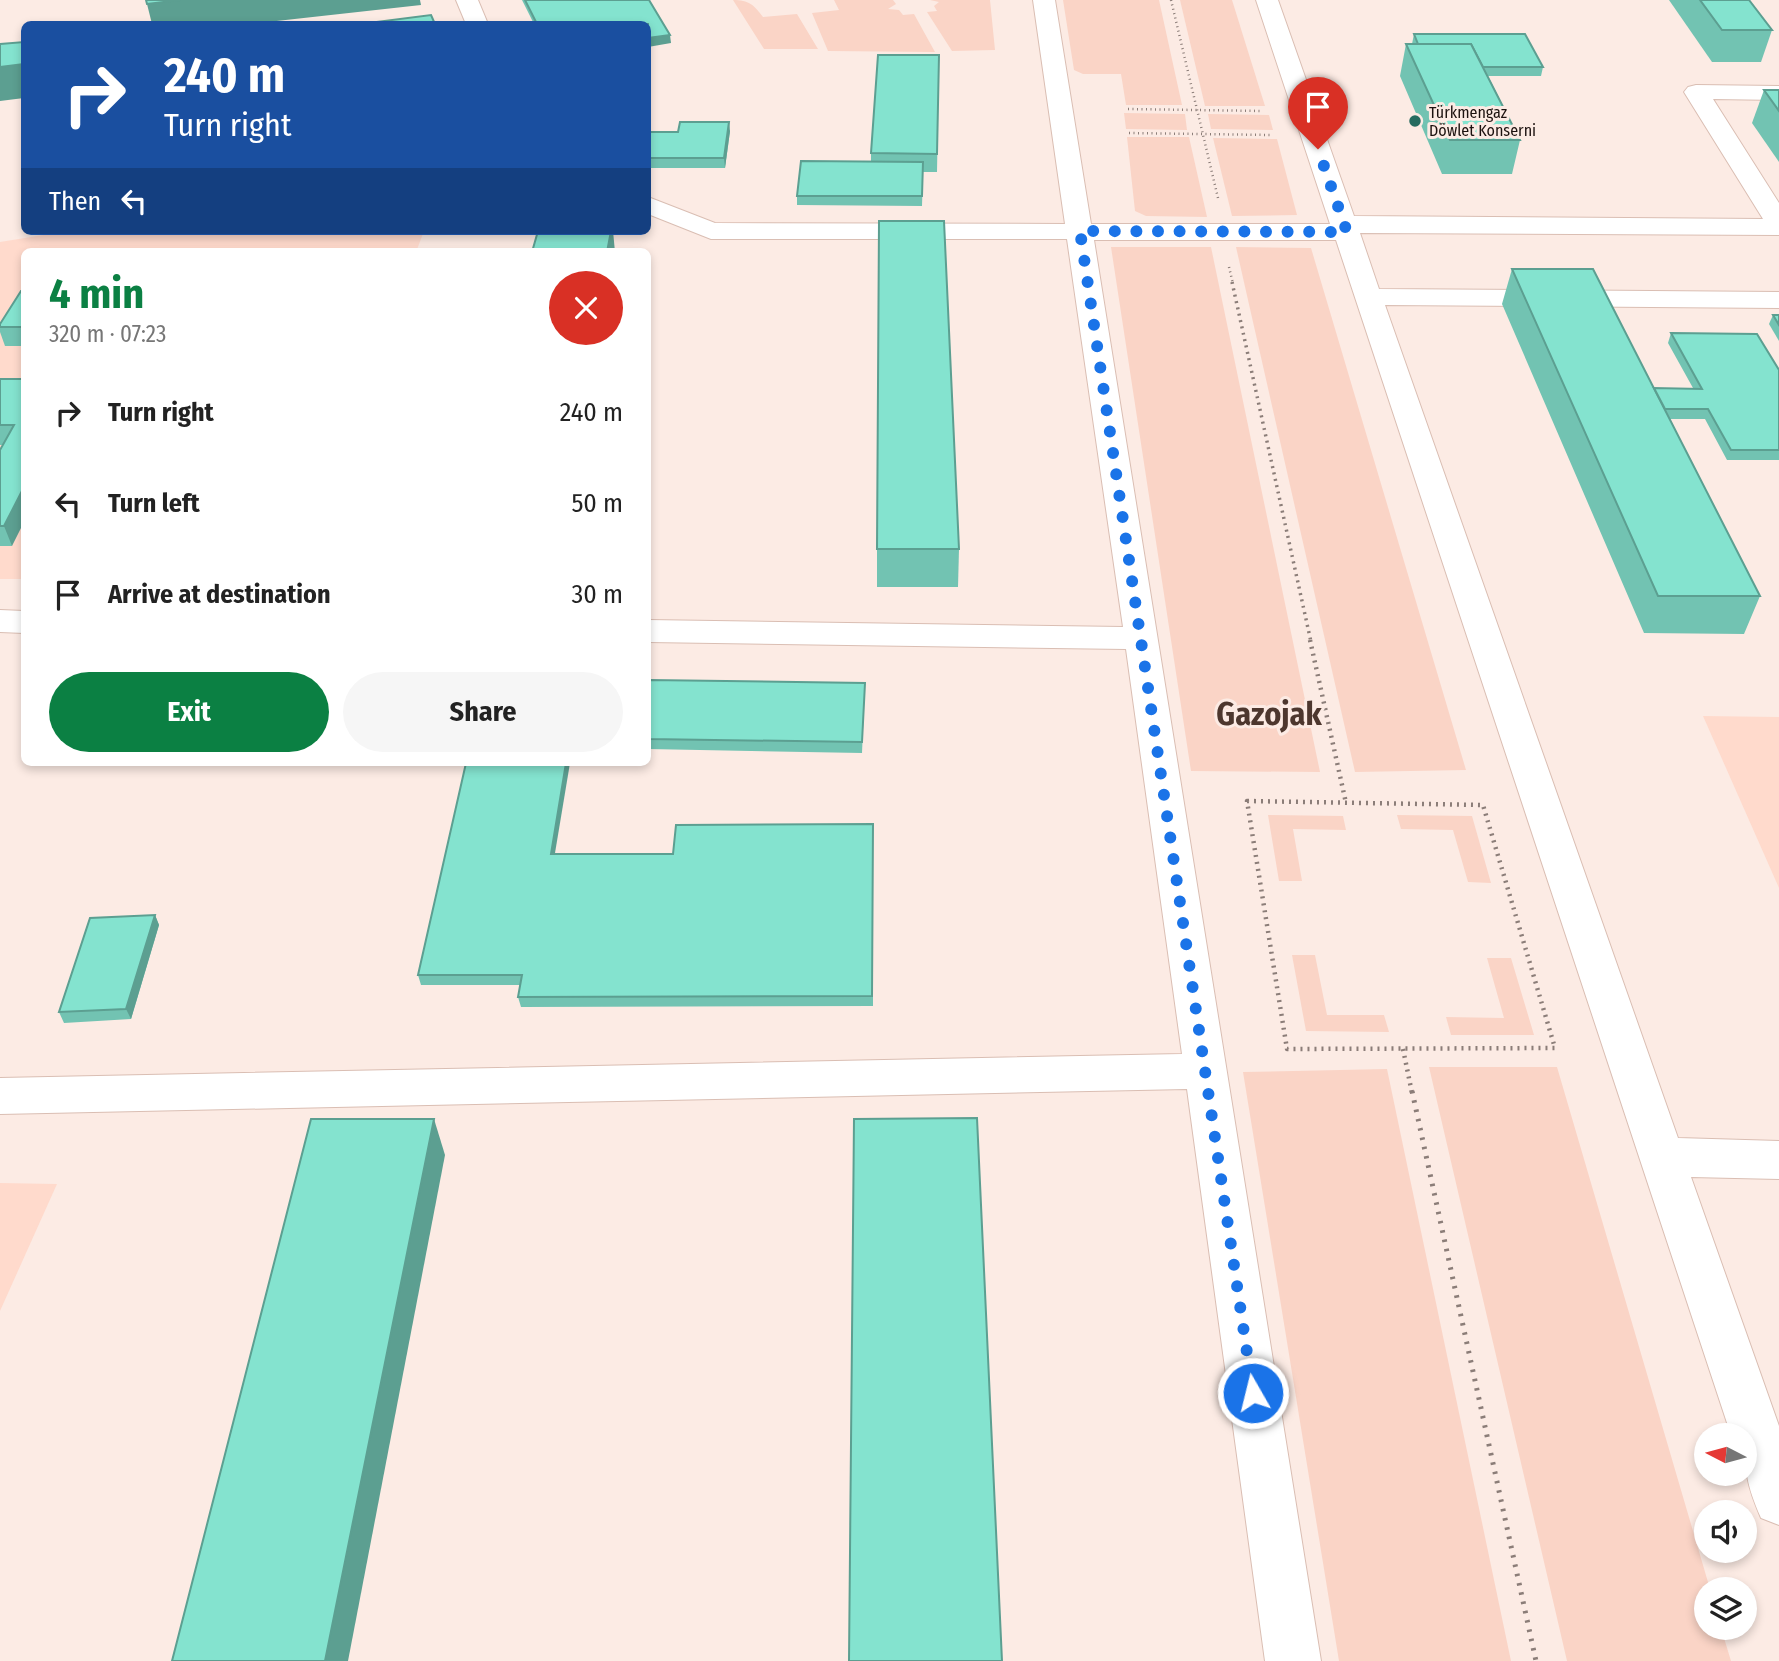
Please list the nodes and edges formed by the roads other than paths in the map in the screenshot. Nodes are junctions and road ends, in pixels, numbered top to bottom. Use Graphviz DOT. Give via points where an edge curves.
graph roads {
  1 [pos="467,0"];
  2 [pos="1044,0"];
  3 [pos="1267,0"];
  4 [pos="476,21"];
  5 [pos="1779,93"];
  6 [pos="651,206"];
  7 [pos="1779,225"];
  8 [pos="1345,228"];
  9 [pos="1080,231"];
  10 [pos="1368,297"];
  11 [pos="1779,300"];
  12 [pos="0,621"];
  13 [pos="21,622"];
  14 [pos="651,631"];
  15 [pos="1142,638"];
  16 [pos="1206,1071"];
  17 [pos="0,1096"];
  18 [pos="1662,1157"];
  19 [pos="1779,1160"];
  20 [pos="1779,1500"];
  21 [pos="1293,1661"];
  1 -- 4 [label="street"];
  2 -- 9 [label="street"];
  3 -- 8 [label="street"];
  5 -- 7 [label="street" via="1696,92"];
  6 -- 9 [label="street" via="711,231"];
  7 -- 8 [label="street"];
  8 -- 9 [label="street"];
  8 -- 10 [label="street"];
  9 -- 15 [label="street"];
  10 -- 11 [label="street"];
  10 -- 18 [label="street"];
  12 -- 13 [label="street"];
  14 -- 15 [label="street"];
  15 -- 16 [label="street"];
  16 -- 17 [label="street"];
  16 -- 21 [label="street"];
  18 -- 19 [label="street"];
  18 -- 20 [label="street"];
}
